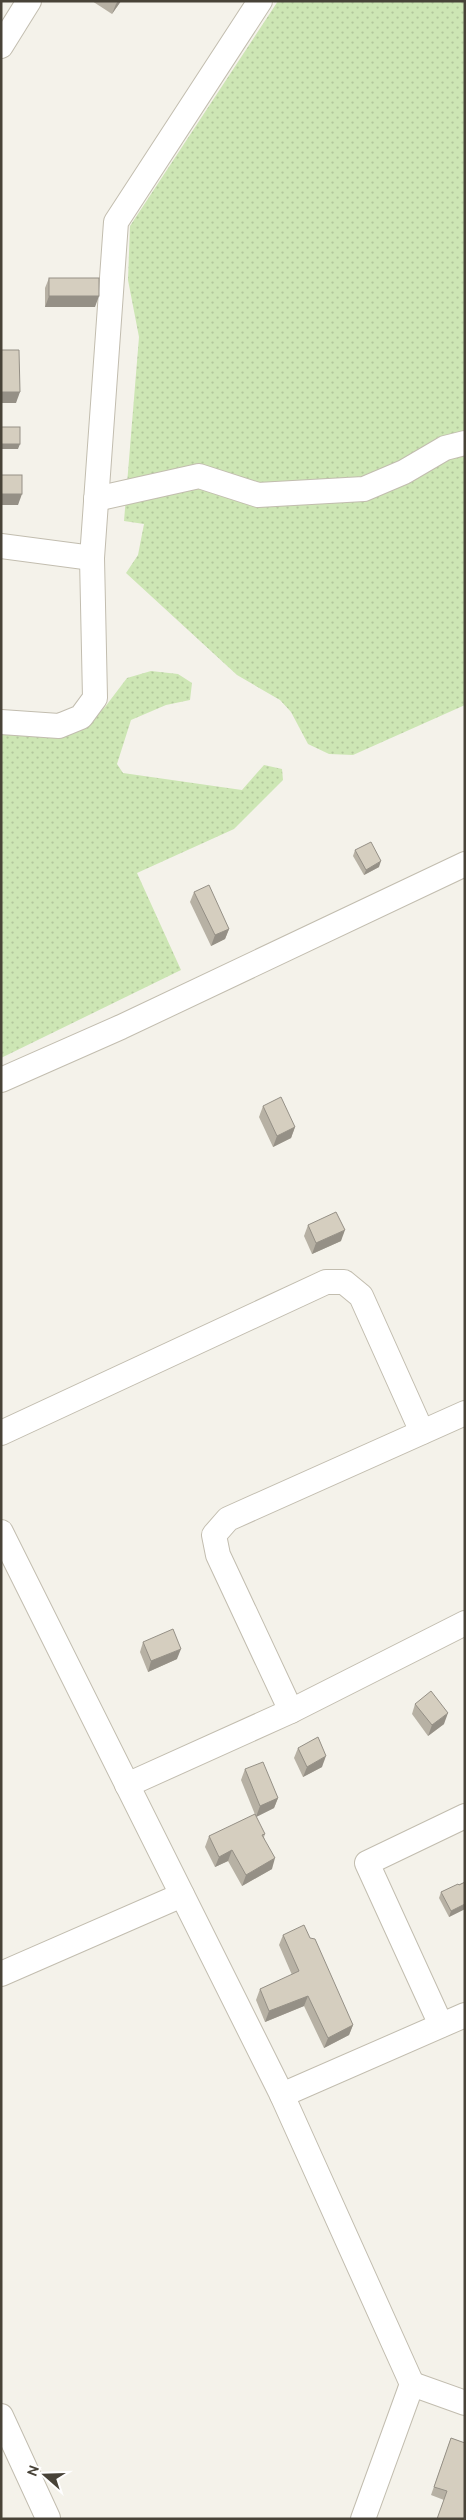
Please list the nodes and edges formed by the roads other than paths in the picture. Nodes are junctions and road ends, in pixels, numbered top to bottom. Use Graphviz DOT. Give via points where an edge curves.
graph roads {
  1 [pos="29,1"];
  2 [pos="260,1"];
  3 [pos="1,46"];
  4 [pos="465,443"];
  5 [pos="96,499"];
  6 [pos="1,546"];
  7 [pos="92,558"];
  8 [pos="1,722"];
  9 [pos="465,864"];
  10 [pos="1,1080"];
  11 [pos="465,1413"];
  12 [pos="422,1432"];
  13 [pos="1,1433"];
  14 [pos="1,1532"];
  15 [pos="8,1566"];
  16 [pos="465,1623"];
  17 [pos="291,1711"];
  18 [pos="127,1785"];
  19 [pos="465,1816"];
  20 [pos="182,1895"];
  21 [pos="1,1974"];
  22 [pos="465,2015"];
  23 [pos="441,2026"];
  24 [pos="282,2095"];
  25 [pos="412,2384"];
  26 [pos="465,2403"];
  27 [pos="1,2416"];
  28 [pos="48,2518"];
  29 [pos="363,2519"];
  1 -- 3 [label="street"];
  2 -- 5 [label="street" via="116,222"];
  4 -- 5 [label="street" via="445,448 404,472 364,489 258,494 199,476"];
  5 -- 7 [label="street"];
  6 -- 7 [label="street"];
  7 -- 8 [label="street" via="95,698 81,717 59,726"];
  9 -- 10 [label="street" via="121,1027"];
  11 -- 12 [label="street"];
  12 -- 13 [label="street" via="361,1296 344,1282 326,1282"];
  12 -- 17 [label="street" via="228,1518 214,1535 218,1555"];
  14 -- 15 [label="street"];
  15 -- 18 [label="street"];
  16 -- 17 [label="street"];
  17 -- 18 [label="street"];
  18 -- 20 [label="street"];
  19 -- 23 [label="street" via="367,1863"];
  20 -- 21 [label="street"];
  20 -- 24 [label="street"];
  22 -- 23 [label="street"];
  23 -- 24 [label="street"];
  24 -- 25 [label="street"];
  25 -- 26 [label="street"];
  25 -- 29 [label="street"];
  27 -- 28 [label="street"];
}
